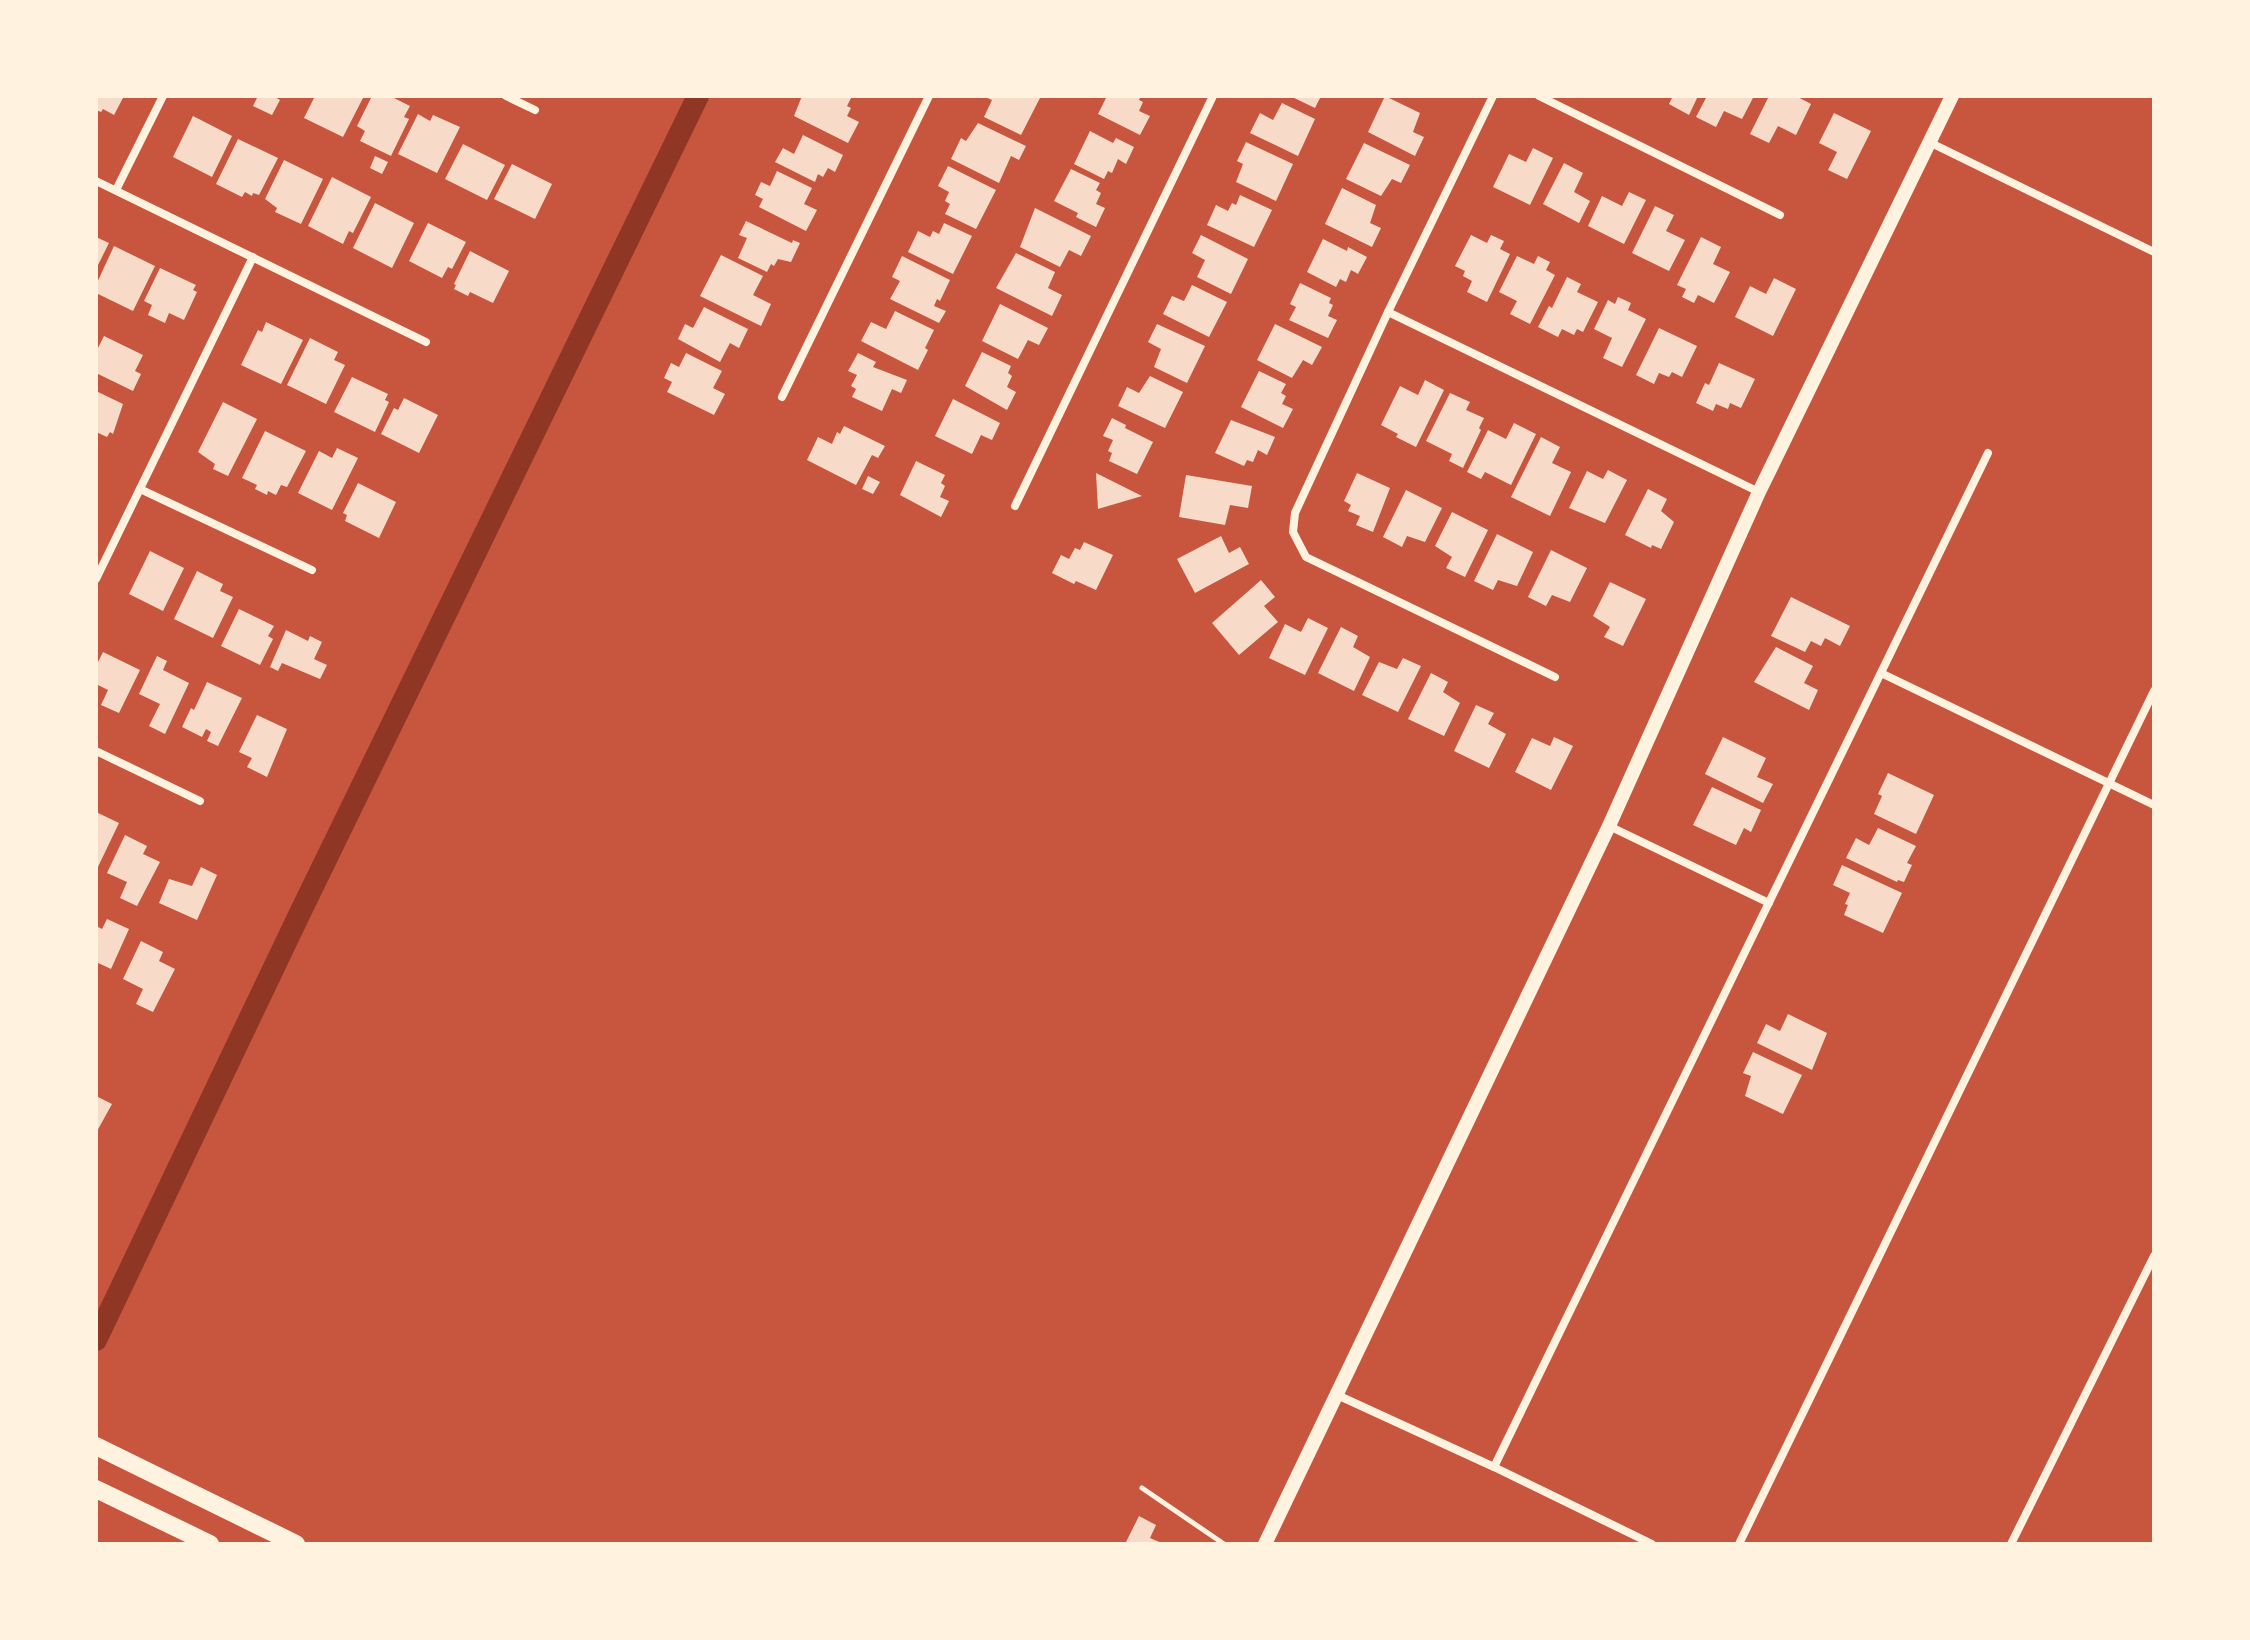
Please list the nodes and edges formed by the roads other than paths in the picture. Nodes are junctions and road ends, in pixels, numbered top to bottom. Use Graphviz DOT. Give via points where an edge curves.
graph roads {
  1 [pos="163,96"];
  2 [pos="506,96"];
  3 [pos="929,96"];
  4 [pos="1213,96"];
  5 [pos="1493,96"];
  6 [pos="1539,96"];
  7 [pos="1952,96"];
  8 [pos="535,110"];
  9 [pos="1929,142"];
  10 [pos="96,181"];
  11 [pos="116,190"];
  12 [pos="1780,215"];
  13 [pos="2154,252"];
  14 [pos="253,257"];
  15 [pos="1388,312"];
  16 [pos="426,342"];
  17 [pos="782,397"];
  18 [pos="1988,453"];
  19 [pos="140,489"];
  20 [pos="1759,492"];
  21 [pos="1015,506"];
  22 [pos="312,570"];
  23 [pos="96,579"];
  24 [pos="1881,673"];
  25 [pos="1555,677"];
  26 [pos="2154,691"];
  27 [pos="96,751"];
  28 [pos="2110,786"];
  29 [pos="200,801"];
  30 [pos="2154,805"];
  31 [pos="1609,826"];
  32 [pos="1769,903"];
  33 [pos="2154,1256"];
  34 [pos="1335,1394"];
  35 [pos="96,1446"];
  36 [pos="1494,1467"];
  37 [pos="1142,1488"];
  38 [pos="96,1489"];
  39 [pos="210,1544"];
  40 [pos="296,1544"];
  41 [pos="1224,1544"];
  42 [pos="1265,1544"];
  43 [pos="1652,1544"];
  44 [pos="1739,1544"];
  45 [pos="2011,1544"];
  1 -- 11 [label="street"];
  2 -- 8 [label="street"];
  3 -- 17 [label="street"];
  4 -- 21 [label="street"];
  5 -- 15 [label="street"];
  6 -- 12 [label="street"];
  7 -- 9 [label="street"];
  9 -- 13 [label="street"];
  9 -- 20 [label="street"];
  10 -- 11 [label="street"];
  11 -- 14 [label="street"];
  14 -- 16 [label="street"];
  14 -- 19 [label="street"];
  15 -- 20 [label="street"];
  15 -- 25 [label="street" via="1295,513 1293,532 1306,557"];
  18 -- 24 [label="street"];
  19 -- 22 [label="street"];
  19 -- 23 [label="street"];
  20 -- 31 [label="street"];
  24 -- 28 [label="street"];
  24 -- 32 [label="street"];
  26 -- 28 [label="street"];
  27 -- 29 [label="street"];
  28 -- 30 [label="street"];
  28 -- 44 [label="street"];
  31 -- 32 [label="street"];
  31 -- 34 [label="street"];
  32 -- 36 [label="street"];
  33 -- 45 [label="street"];
  34 -- 36 [label="street"];
  34 -- 42 [label="street"];
  35 -- 40 [label="main road"];
  36 -- 43 [label="street"];
  37 -- 41 [label="lane"];
  38 -- 39 [label="main road"];
}
